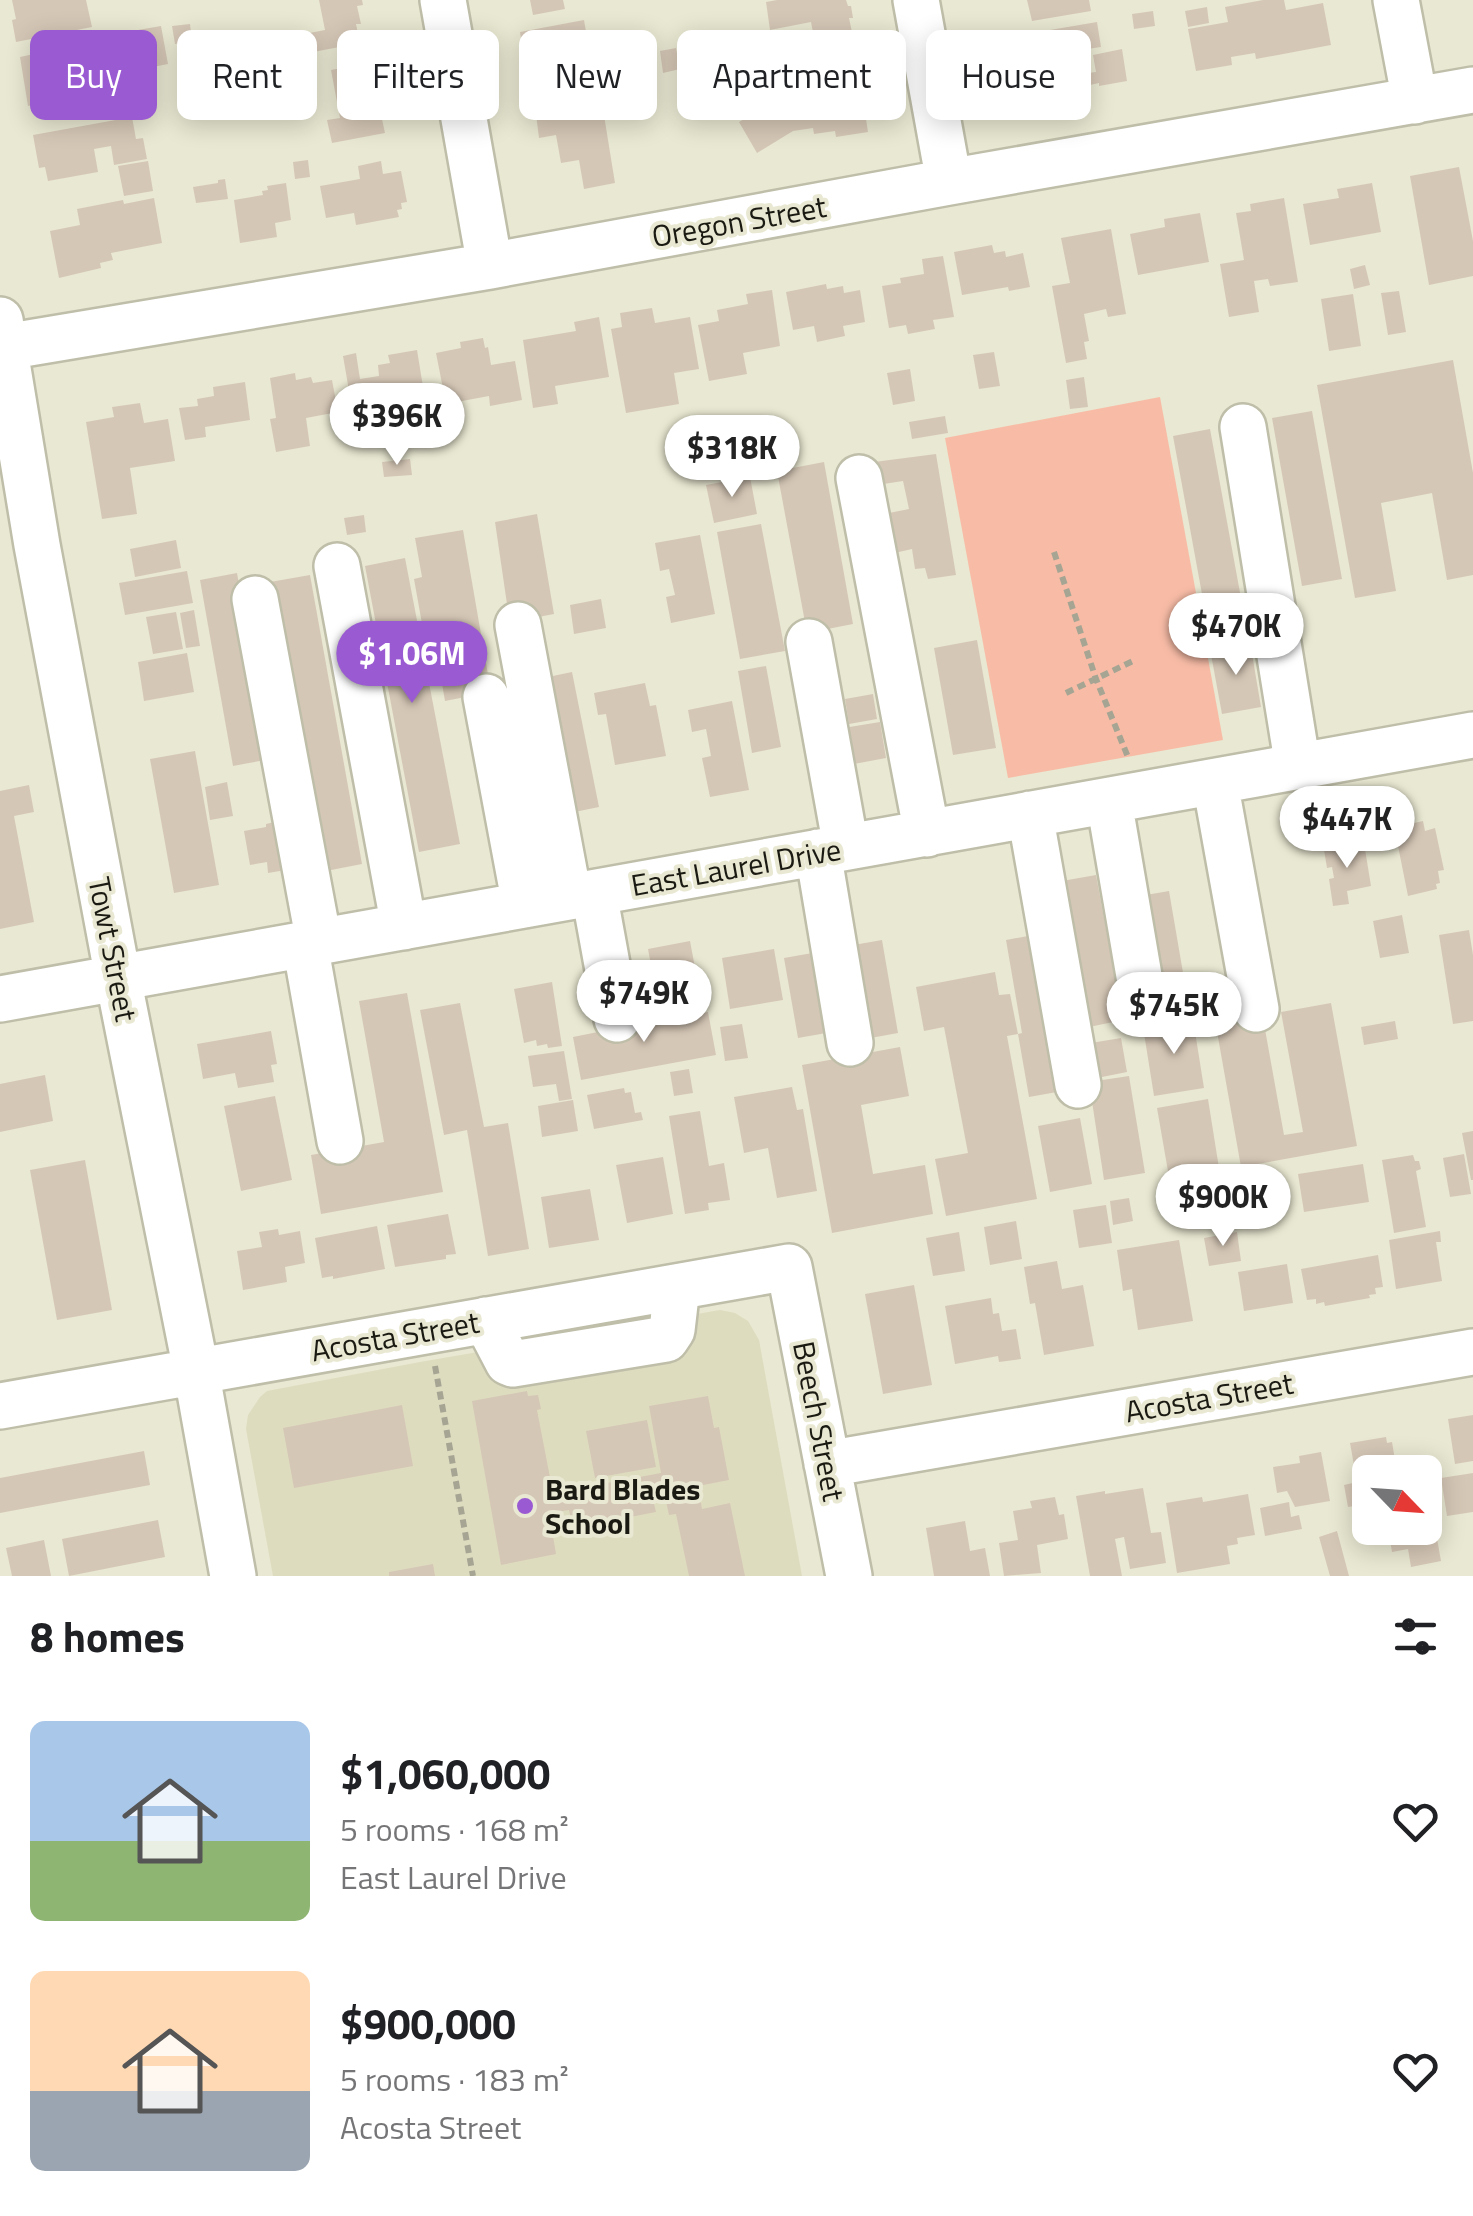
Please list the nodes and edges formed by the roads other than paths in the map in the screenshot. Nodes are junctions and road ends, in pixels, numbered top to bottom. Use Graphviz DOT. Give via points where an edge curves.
graph roads {
  1 [pos="444,0"];
  2 [pos="916,0"];
  3 [pos="1396,0"];
  4 [pos="1473,90"];
  5 [pos="1415,101"];
  6 [pos="950,182"];
  7 [pos="490,266"];
  8 [pos="2,334"];
  9 [pos="1243,427"];
  10 [pos="859,478"];
  11 [pos="18,548"];
  12 [pos="337,566"];
  13 [pos="255,599"];
  14 [pos="518,625"];
  15 [pos="809,642"];
  16 [pos="486,697"];
  17 [pos="1473,736"];
  18 [pos="1298,767"];
  19 [pos="1214,782"];
  20 [pos="1109,801"];
  21 [pos="1030,814"];
  22 [pos="927,834"];
  23 [pos="832,850"];
  24 [pos="581,895"];
  25 [pos="525,905"];
  26 [pos="404,927"];
  27 [pos="312,943"];
  28 [pos="118,978"];
  29 [pos="0,999"];
  30 [pos="1144,1005"];
  31 [pos="1256,1009"];
  32 [pos="617,1019"];
  33 [pos="850,1044"];
  34 [pos="1078,1084"];
  35 [pos="340,1141"];
  36 [pos="789,1267"];
  37 [pos="1473,1352"];
  38 [pos="196,1370"];
  39 [pos="0,1406"];
  40 [pos="828,1464"];
  41 [pos="233,1576"];
  42 [pos="849,1576"];
  1 -- 7 [label="street"];
  2 -- 6 [label="street"];
  3 -- 5 [label="street"];
  4 -- 5 [label="street, Oregon Street"];
  5 -- 6 [label="street, Oregon Street"];
  6 -- 7 [label="street, Oregon Street"];
  7 -- 8 [label="street, Oregon Street"];
  8 -- 11 [label="street, Towt Street"];
  9 -- 18 [label="street"];
  10 -- 22 [label="street"];
  11 -- 28 [label="street, Towt Street"];
  12 -- 26 [label="street"];
  13 -- 27 [label="street"];
  14 -- 24 [label="street"];
  15 -- 23 [label="street"];
  16 -- 25 [label="street"];
  17 -- 18 [label="street, East Laurel Drive"];
  18 -- 19 [label="street, East Laurel Drive"];
  19 -- 20 [label="street, East Laurel Drive"];
  19 -- 31 [label="street"];
  20 -- 21 [label="street, East Laurel Drive"];
  20 -- 30 [label="street"];
  21 -- 22 [label="street, East Laurel Drive"];
  21 -- 34 [label="street"];
  22 -- 23 [label="street, East Laurel Drive"];
  23 -- 24 [label="street, East Laurel Drive"];
  23 -- 33 [label="street"];
  24 -- 25 [label="street, East Laurel Drive"];
  24 -- 32 [label="street"];
  25 -- 26 [label="street, East Laurel Drive"];
  26 -- 27 [label="street, East Laurel Drive"];
  27 -- 28 [label="street, East Laurel Drive"];
  27 -- 35 [label="street"];
  28 -- 29 [label="street, East Laurel Drive"];
  28 -- 38 [label="street, Towt Street"];
  36 -- 38 [label="street, Acosta Street"];
  36 -- 40 [label="street, Beech Street"];
  37 -- 40 [label="street, Acosta Street"];
  38 -- 39 [label="street, Acosta Street"];
  38 -- 41 [label="street, Towt Street"];
  40 -- 42 [label="street, Beech Street"];
}
